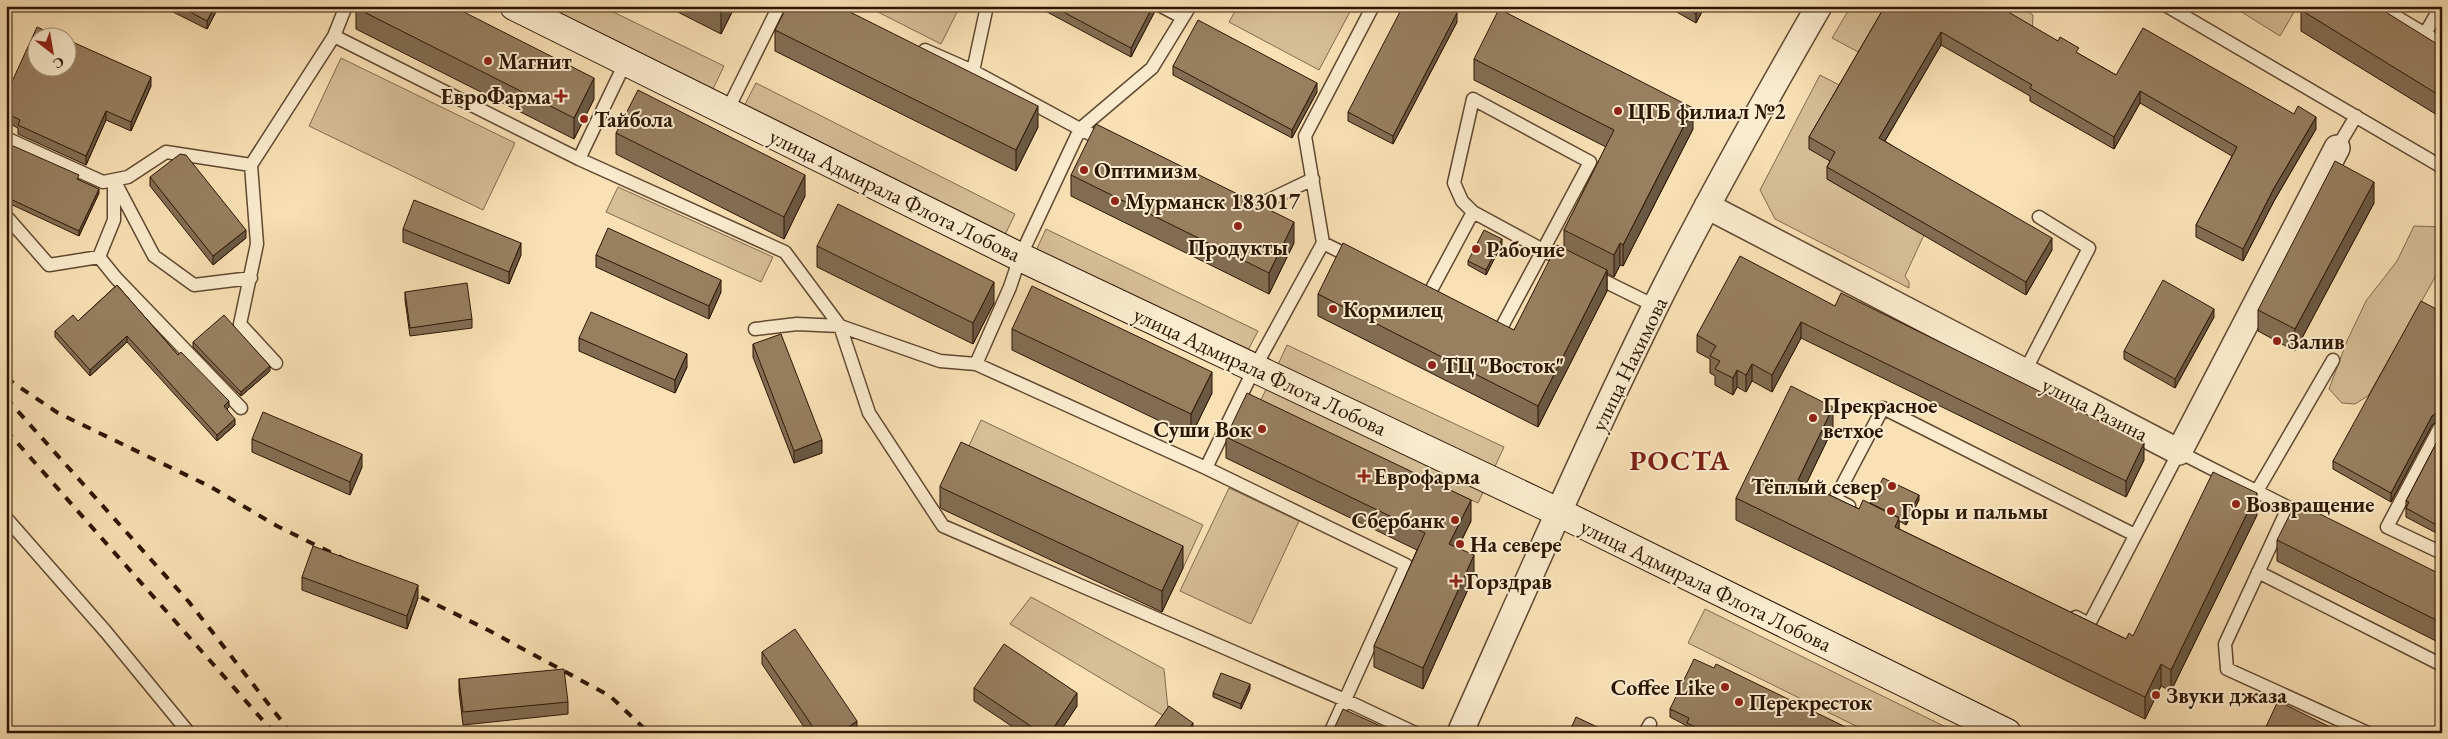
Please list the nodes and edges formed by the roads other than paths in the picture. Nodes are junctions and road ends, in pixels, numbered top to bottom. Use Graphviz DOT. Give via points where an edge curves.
graph roads {
  1 [pos="346,6"];
  2 [pos="514,6"];
  3 [pos="779,6"];
  4 [pos="987,6"];
  5 [pos="1161,6"];
  6 [pos="1190,6"];
  7 [pos="1372,6"];
  8 [pos="1819,6"];
  9 [pos="2167,6"];
  10 [pos="2378,6"];
  11 [pos="2441,6"];
  12 [pos="1182,17"];
  13 [pos="2425,34"];
  14 [pos="334,36"];
  15 [pos="2442,44"];
  16 [pos="912,45"];
  17 [pos="626,62"];
  18 [pos="973,71"];
  19 [pos="727,111"];
  20 [pos="2356,116"];
  21 [pos="1080,129"];
  22 [pos="6,138"];
  23 [pos="1116,146"];
  24 [pos="2338,148"];
  25 [pos="579,159"];
  26 [pos="251,165"];
  27 [pos="2442,167"];
  28 [pos="1313,179"];
  29 [pos="114,180"];
  30 [pos="1232,201"];
  31 [pos="1707,206"];
  32 [pos="1473,212"];
  33 [pos="6,216"];
  34 [pos="2039,217"];
  35 [pos="1323,243"];
  36 [pos="1544,250"];
  37 [pos="99,257"];
  38 [pos="1020,257"];
  39 [pos="1367,265"];
  40 [pos="250,278"];
  41 [pos="1428,296"];
  42 [pos="1656,306"];
  43 [pos="1482,323"];
  44 [pos="840,326"];
  45 [pos="755,329"];
  46 [pos="2333,360"];
  47 [pos="276,363"];
  48 [pos="976,364"];
  49 [pos="1254,369"];
  50 [pos="2024,373"];
  51 [pos="241,408"];
  52 [pos="2439,429"];
  53 [pos="2179,452"];
  54 [pos="1206,468"];
  55 [pos="2257,491"];
  56 [pos="2288,508"];
  57 [pos="1558,512"];
  58 [pos="1861,512"];
  59 [pos="6,518"];
  60 [pos="2322,524"];
  61 [pos="2135,535"];
  62 [pos="2442,553"];
  63 [pos="2258,572"];
  64 [pos="2063,611"];
  65 [pos="2442,665"];
  66 [pos="1344,700"];
  67 [pos="189,733"];
  68 [pos="1330,733"];
  69 [pos="1415,733"];
  70 [pos="1460,733"];
  71 [pos="2006,733"];
  72 [pos="2368,733"];
  1 -- 14 [label="lane"];
  2 -- 17 [label="street, улица Адмирала Флота Лобова"];
  3 -- 19 [label="lane"];
  4 -- 18 [label="lane"];
  5 -- 12 [label="lane"];
  6 -- 12 [label="lane"];
  7 -- 28 [label="lane" via="1305,136"];
  8 -- 31 [label="street, улица Нахимова"];
  9 -- 20 [label="lane"];
  10 -- 13 [label="lane"];
  11 -- 13 [label="lane"];
  12 -- 21 [label="lane" via="1152,68"];
  13 -- 15 [label="lane"];
  14 -- 25 [label="lane"];
  14 -- 26 [label="lane"];
  16 -- 18 [label="lane"];
  17 -- 19 [label="street, улица Адмирала Флота Лобова"];
  17 -- 25 [label="lane"];
  18 -- 21 [label="lane"];
  19 -- 38 [label="street, улица Адмирала Флота Лобова"];
  20 -- 24 [label="lane"];
  20 -- 27 [label="lane"];
  21 -- 23 [label="lane"];
  21 -- 38 [label="lane"];
  22 -- 29 [label="lane" via="103,182"];
  24 -- 53 [label="street"];
  25 -- 44 [label="lane" via="785,252"];
  26 -- 29 [label="lane" via="166,152 128,178"];
  26 -- 40 [label="lane" via="256,244"];
  28 -- 30 [label="lane" via="1250,209"];
  28 -- 35 [label="lane"];
  29 -- 37 [label="lane" via="114,220"];
  29 -- 40 [label="lane" via="154,256 194,285"];
  31 -- 42 [label="street, улица Нахимова"];
  31 -- 50 [label="street, улица Разина"];
  32 -- 36 [label="lane"];
  32 -- 36 [label="lane" via="1462,201 1454,183 1473,99 1590,162"];
  32 -- 41 [label="lane"];
  33 -- 37 [label="lane" via="49,266"];
  34 -- 50 [label="lane" via="2089,248"];
  35 -- 39 [label="lane"];
  35 -- 49 [label="lane"];
  36 -- 42 [label="lane"];
  36 -- 43 [label="lane" via="1499,332"];
  37 -- 51 [label="lane"];
  38 -- 48 [label="lane"];
  38 -- 49 [label="street, улица Адмирала Флота Лобова"];
  40 -- 47 [label="lane" via="240,324"];
  42 -- 57 [label="street, улица Нахимова"];
  44 -- 45 [label="lane" via="797,324"];
  44 -- 48 [label="lane" via="940,361"];
  44 -- 66 [label="lane" via="870,413 943,526"];
  46 -- 55 [label="lane"];
  48 -- 54 [label="lane"];
  49 -- 54 [label="lane"];
  49 -- 57 [label="street, улица Адмирала Флота Лобова"];
  50 -- 53 [label="street, улица Разина"];
  52 -- 62 [label="lane" via="2387,527"];
  53 -- 55 [label="lane"];
  53 -- 61 [label="lane"];
  54 -- 66 [label="lane" via="1406,565"];
  55 -- 56 [label="lane"];
  56 -- 60 [label="lane"];
  56 -- 63 [label="lane"];
  57 -- 70 [label="street, улица Нахимова"];
  57 -- 71 [label="street, улица Адмирала Флота Лобова"];
  58 -- 61 [label="lane" via="1835,498 1883,408"];
  59 -- 67 [label="lane"];
  61 -- 64 [label="lane" via="2090,624"];
  63 -- 65 [label="lane"];
  63 -- 72 [label="lane" via="2225,644 2227,669"];
  66 -- 68 [label="lane"];
  66 -- 69 [label="lane"];
}
